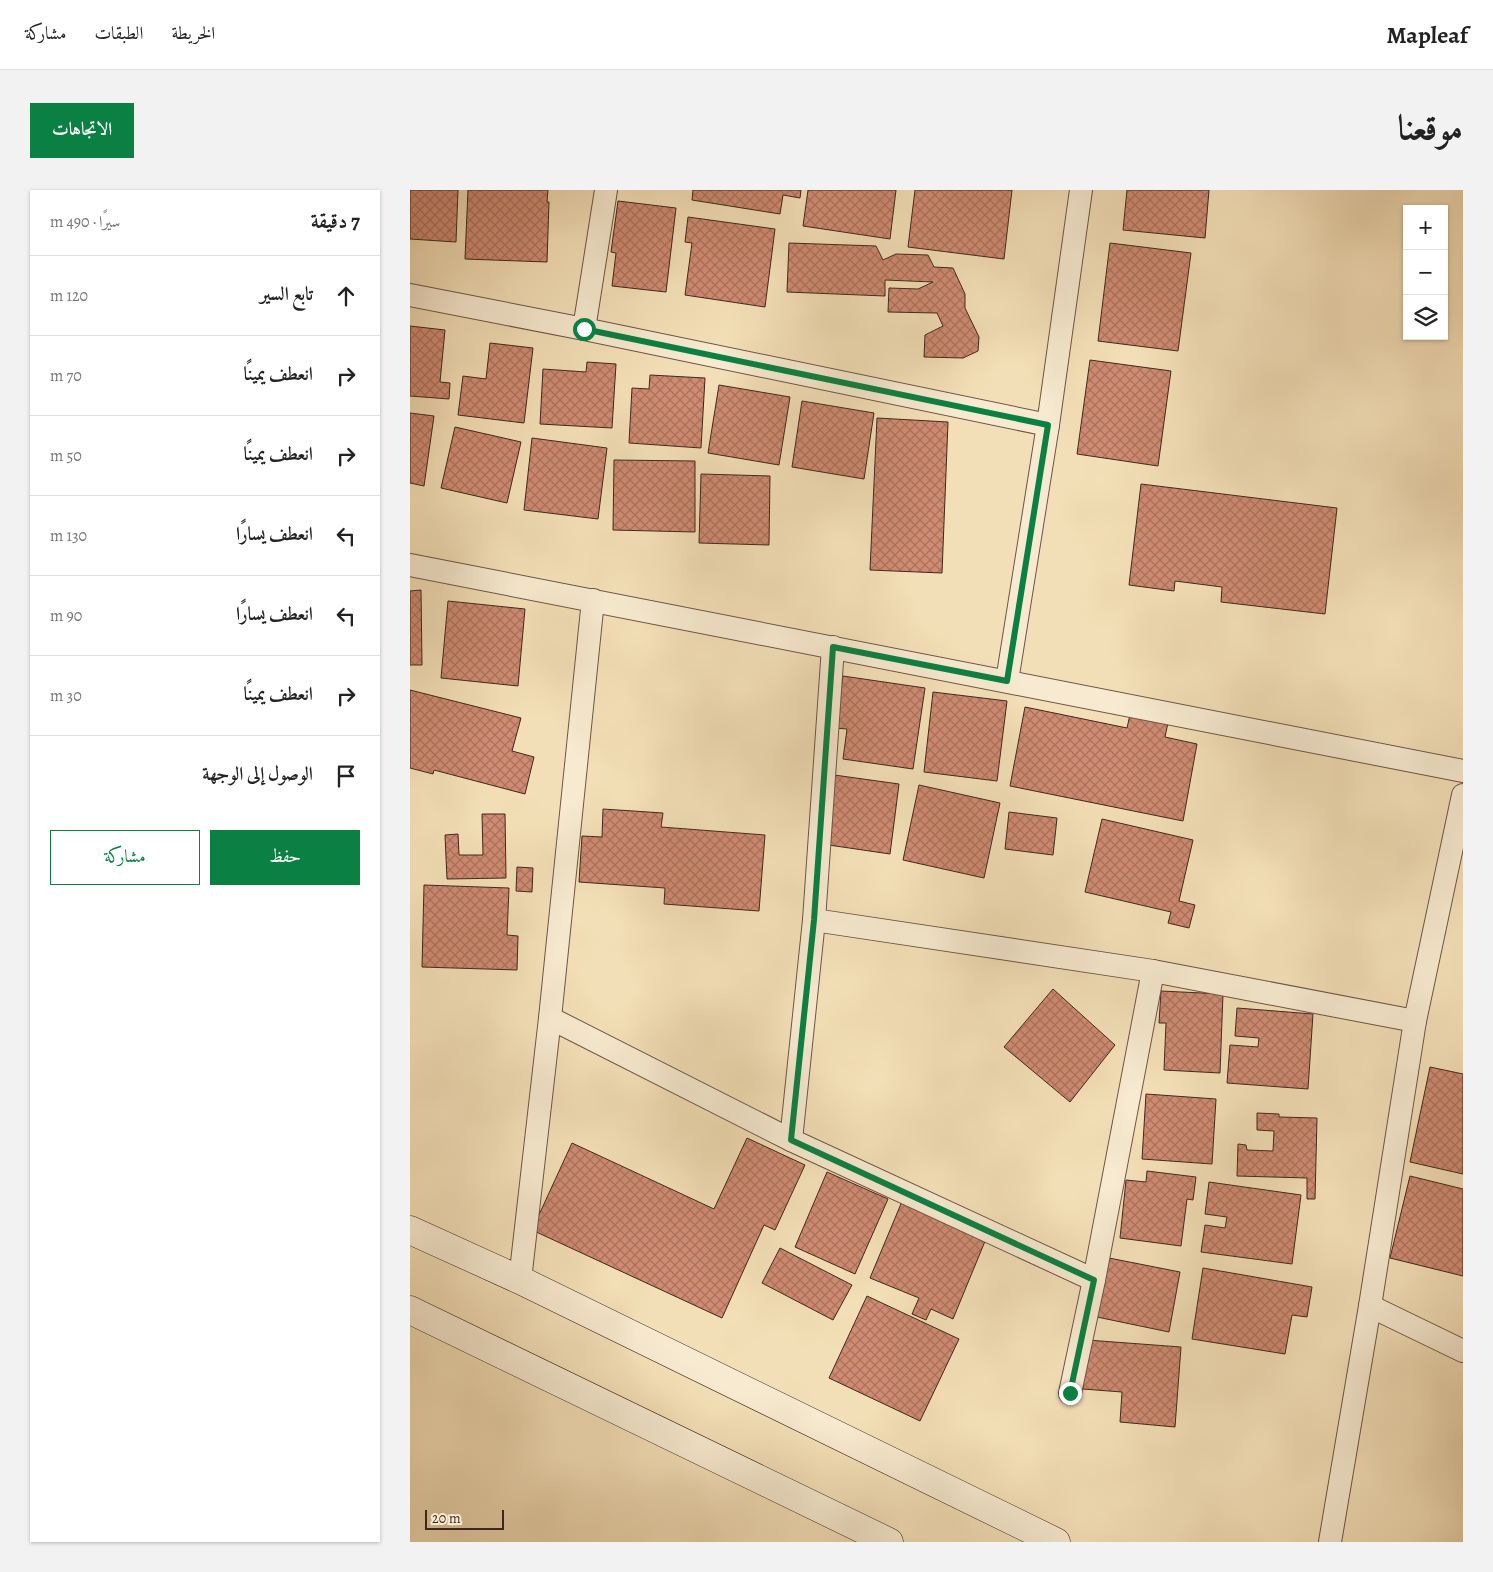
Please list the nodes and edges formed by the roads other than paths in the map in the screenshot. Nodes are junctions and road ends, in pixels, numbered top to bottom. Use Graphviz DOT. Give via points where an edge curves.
graph roads {
  1 [pos="606,190"];
  2 [pos="1082,190"];
  3 [pos="410,295"];
  4 [pos="584,329"];
  5 [pos="1048,425"];
  6 [pos="410,565"];
  7 [pos="593,600"];
  8 [pos="833,647"];
  9 [pos="1007,681"];
  10 [pos="1463,771"];
  11 [pos="1463,795"];
  12 [pos="814,920"];
  13 [pos="1153,972"];
  14 [pos="550,1018"];
  15 [pos="1415,1022"];
  16 [pos="791,1140"];
  17 [pos="410,1230"];
  18 [pos="520,1280"];
  19 [pos="1094,1280"];
  20 [pos="1370,1306"];
  21 [pos="410,1310"];
  22 [pos="1463,1351"];
  23 [pos="1070,1393"];
  24 [pos="888,1542"];
  25 [pos="1056,1542"];
  26 [pos="1330,1542"];
  1 -- 4 [label="street"];
  2 -- 5 [label="street"];
  3 -- 4 [label="street"];
  4 -- 5 [label="street"];
  5 -- 9 [label="street"];
  6 -- 7 [label="street"];
  7 -- 8 [label="street"];
  7 -- 14 [label="street"];
  8 -- 9 [label="street"];
  8 -- 12 [label="street"];
  9 -- 10 [label="street"];
  11 -- 15 [label="street"];
  12 -- 13 [label="street"];
  12 -- 16 [label="street"];
  13 -- 15 [label="street"];
  13 -- 19 [label="street"];
  14 -- 16 [label="street"];
  14 -- 18 [label="street"];
  15 -- 20 [label="street"];
  16 -- 19 [label="street"];
  17 -- 18 [label="street"];
  18 -- 25 [label="street"];
  19 -- 23 [label="street"];
  20 -- 22 [label="street"];
  20 -- 26 [label="street"];
  21 -- 24 [label="street"];
}
